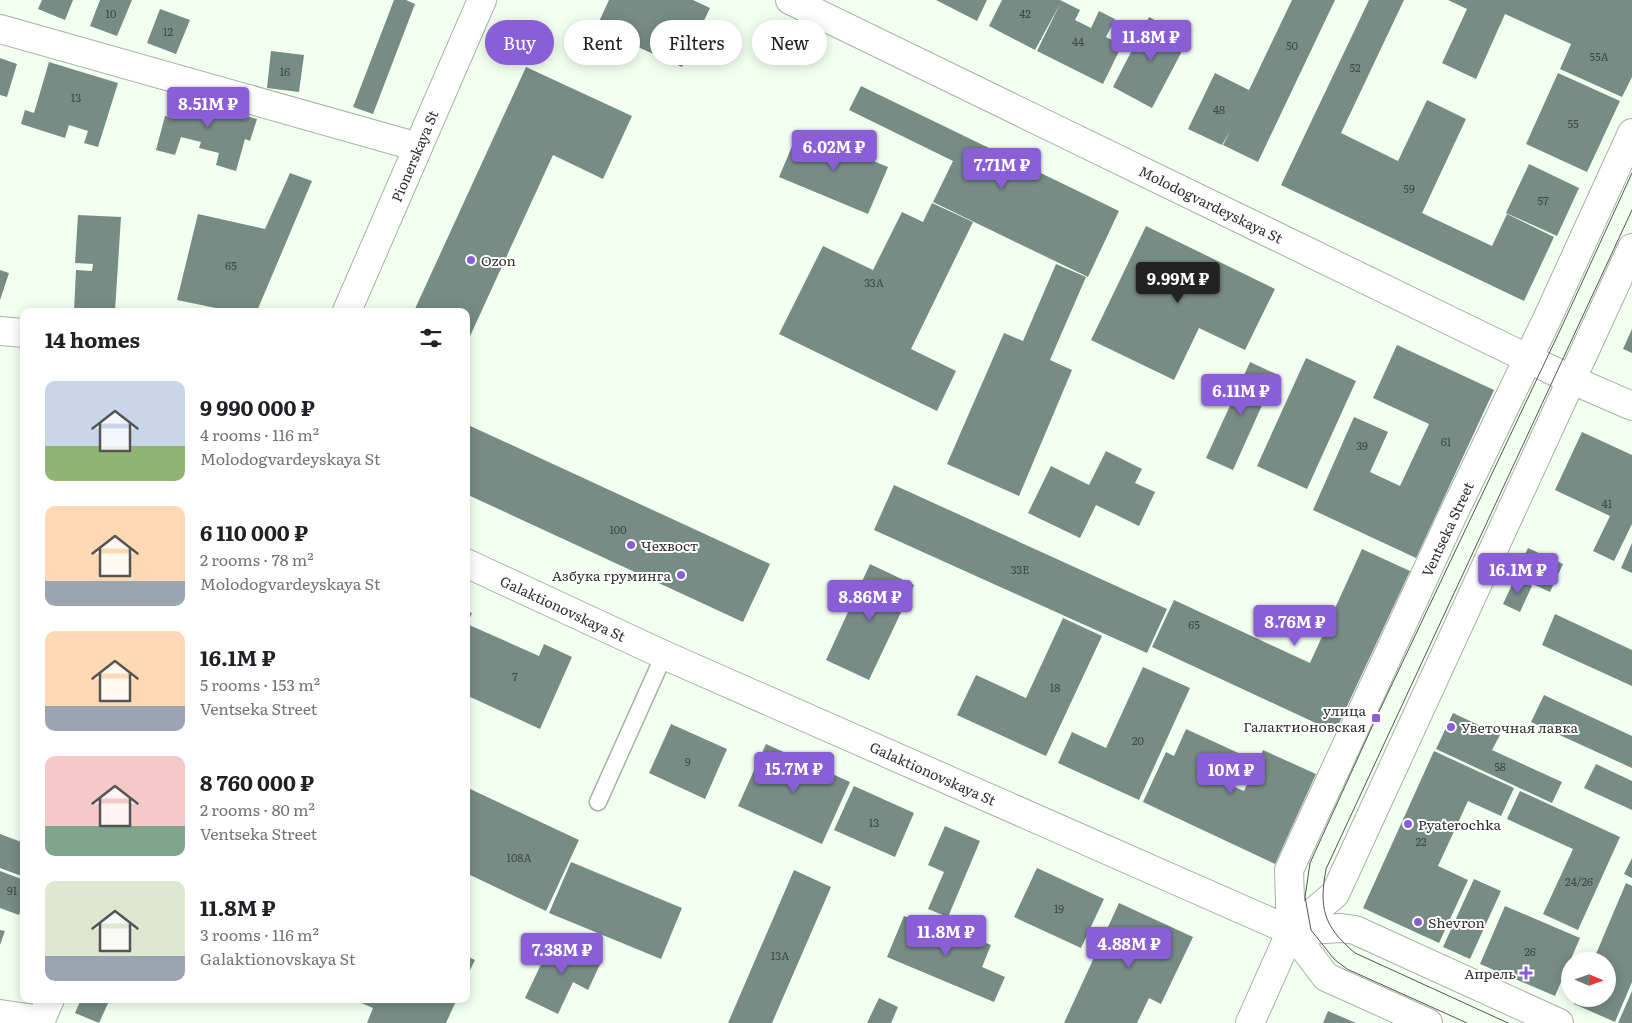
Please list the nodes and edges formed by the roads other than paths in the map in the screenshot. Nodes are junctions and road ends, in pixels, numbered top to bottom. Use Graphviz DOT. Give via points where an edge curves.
graph roads {
  1 [pos="482,0"];
  2 [pos="790,0"];
  3 [pos="0,29"];
  4 [pos="1632,133"];
  5 [pos="418,146"];
  6 [pos="1631,255"];
  7 [pos="348,308"];
  8 [pos="0,331"];
  9 [pos="20,333"];
  10 [pos="1528,358"];
  11 [pos="1572,380"];
  12 [pos="1632,406"];
  13 [pos="470,565"];
  14 [pos="664,655"];
  15 [pos="598,802"];
  16 [pos="1291,931"];
  17 [pos="0,1014"];
  18 [pos="45,1014"];
  19 [pos="1250,1023"];
  20 [pos="1428,1023"];
  21 [pos="1559,1023"];
  1 -- 5 [label="main road, Pionerskaya St"];
  2 -- 10 [label="main road, Molodogvardeyskaya St"];
  3 -- 5 [label="main road"];
  4 -- 10 [label="main road, Ventseka Street"];
  5 -- 7 [label="main road, Pionerskaya St"];
  6 -- 11 [label="main road, Ventseka Street"];
  8 -- 9 [label="main road"];
  10 -- 11 [label="main road, Molodogvardeyskaya St"];
  10 -- 16 [label="main road, Ventseka Street" via="1289,870"];
  11 -- 12 [label="main road, Molodogvardeyskaya St"];
  11 -- 16 [label="main road, Ventseka Street" via="1335,894"];
  13 -- 14 [label="main road, Galaktionovskaya St"];
  14 -- 15 [label="lane"];
  14 -- 16 [label="main road, Galaktionovskaya St"];
  16 -- 19 [label="main road, Ventseka Street"];
  16 -- 20 [label="main road, Galaktionovskaya St" via="1326,977"];
  16 -- 21 [label="main road, Galaktionovskaya St" via="1355,930"];
  17 -- 18 [label="main road"];
}
